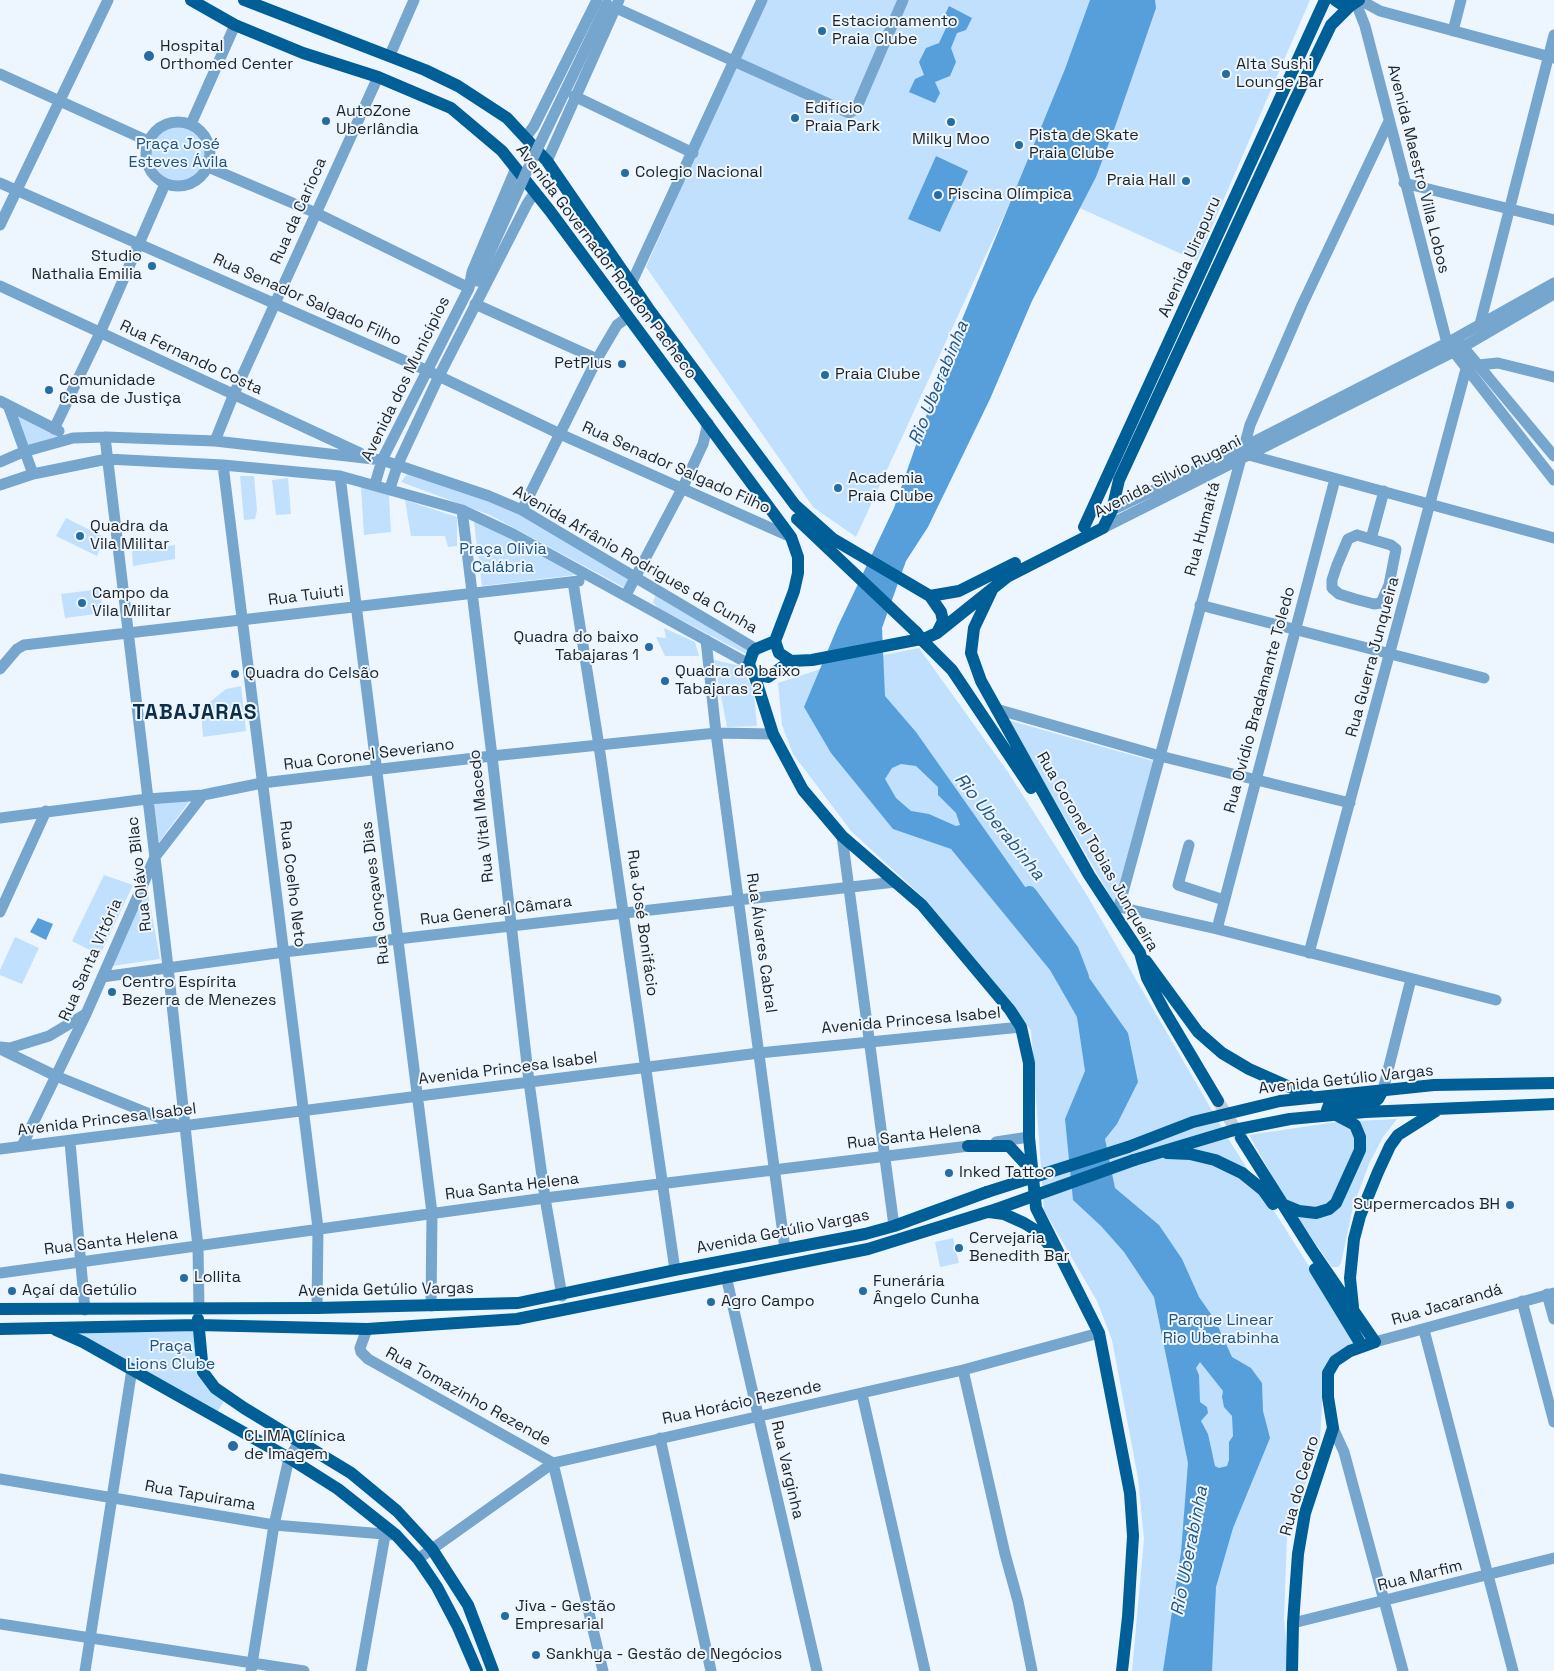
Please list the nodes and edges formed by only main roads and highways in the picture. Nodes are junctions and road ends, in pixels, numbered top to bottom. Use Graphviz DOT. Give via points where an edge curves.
graph roads {
  1 [pos="191,0"];
  2 [pos="246,0"];
  3 [pos="1325,0"];
  4 [pos="1334,0"];
  5 [pos="1356,2"];
  6 [pos="1209,269"];
  7 [pos="773,476"];
  8 [pos="1112,510"];
  9 [pos="1084,527"];
  10 [pos="1103,528"];
  11 [pos="994,586"];
  12 [pos="930,596"];
  13 [pos="937,634"];
  14 [pos="775,641"];
  15 [pos="791,661"];
  16 [pos="751,669"];
  17 [pos="1089,875"];
  18 [pos="1140,953"];
  19 [pos="1554,1083"];
  20 [pos="1383,1090"];
  21 [pos="1312,1096"];
  22 [pos="1218,1101"];
  23 [pos="1554,1104"];
  24 [pos="1439,1110"];
  25 [pos="1334,1115"];
  26 [pos="1241,1138"];
  27 [pos="968,1146"];
  28 [pos="1155,1153"];
  29 [pos="1032,1171"];
  30 [pos="1282,1204"];
  31 [pos="993,1210"];
  32 [pos="865,1234"];
  33 [pos="868,1249"];
  34 [pos="1065,1265"];
  35 [pos="599,1286"];
  36 [pos="604,1301"];
  37 [pos="515,1304"];
  38 [pos="1353,1307"];
  39 [pos="0,1309"];
  40 [pos="198,1309"];
  41 [pos="48,1310"];
  42 [pos="517,1319"];
  43 [pos="198,1325"];
  44 [pos="30,1328"];
  45 [pos="50,1328"];
  46 [pos="0,1331"];
  47 [pos="1356,1348"];
  48 [pos="477,1671"];
  49 [pos="493,1671"];
  50 [pos="1122,1671"];
  51 [pos="1292,1671"];
  1 -- 14 [label="main road, Avenida Governador Rondon Pacheco" via="235,25 378,77 451,108 502,151 791,537 798,557 798,573"];
  2 -- 7 [label="main road, Avenida Governador Rondon Pacheco" via="390,55 458,86 507,118 547,160 631,284"];
  3 -- 6 [label="main road, Avenida Uirapuru"];
  4 -- 5 [label="main road" via="1340,4"];
  5 -- 6 [label="main road, Avenida Uirapuru" via="1331,25"];
  6 -- 8 [label="main road, Avenida Uirapuru" via="1119,480"];
  6 -- 9 [label="main road, Avenida Uirapuru"];
  7 -- 12 [label="main road, Avenida Governador Rondon Pacheco" via="795,505 833,538"];
  7 -- 17 [label="main road" via="777,492 800,522 892,608 952,670"];
  8 -- 9 [label="main road, Avenida Silvio Rugani"];
  8 -- 10 [label="main road, Avenida Uirapuru"];
  9 -- 12 [label="main road, Avenida Silvio Rugani" via="975,584 944,595"];
  10 -- 11 [label="main road, Avenida Silvio Rugani" via="1050,553"];
  11 -- 13 [label="main road, Avenida Silvio Rugani"];
  11 -- 17 [label="main road, Rua Coronel Tobias Junqueira" via="974,628 971,653 981,681"];
  12 -- 13 [label="main road" via="943,621"];
  13 -- 15 [label="main road, Avenida Silvio Rugani" via="812,660"];
  14 -- 15 [label="main road" via="779,653"];
  14 -- 16 [label="main road" via="756,649"];
  15 -- 16 [label="main road" via="768,677"];
  16 -- 29 [label="main road" via="773,734 803,790 842,836 922,905 1021,1027 1029,1063"];
  17 -- 18 [label="main road, Rua Coronel Tobias Junqueira" via="1116,910"];
  18 -- 21 [label="main road" via="1198,1032 1222,1053 1249,1069"];
  18 -- 22 [label="main road, Rua Coronel Tobias Junqueira" via="1147,978 1159,1002"];
  19 -- 20 [label="main road, Avenida Getúlio Vargas" via="1434,1085"];
  20 -- 21 [label="main road, Avenida Getúlio Vargas"];
  20 -- 25 [label="main road" via="1374,1102 1329,1105 1327,1110"];
  21 -- 32 [label="main road, Avenida Getúlio Vargas, bridge" via="1224,1113"];
  23 -- 24 [label="main road, Avenida Getúlio Vargas"];
  24 -- 25 [label="main road, Avenida Getúlio Vargas"];
  24 -- 38 [label="main road" via="1398,1135 1378,1172 1354,1239 1350,1278"];
  25 -- 28 [label="main road, Avenida Getúlio Vargas" via="1290,1119 1234,1130"];
  25 -- 30 [label="main road" via="1355,1125 1360,1137 1360,1150 1336,1203 1316,1213"];
  26 -- 30 [label="main road"];
  27 -- 29 [label="main road" via="1009,1146"];
  28 -- 31 [label="main road, Avenida Getúlio Vargas, bridge"];
  28 -- 47 [label="main road" via="1190,1154 1215,1160 1242,1173 1263,1190 1315,1269"];
  29 -- 34 [label="main road" via="1036,1208"];
  30 -- 38 [label="main road"];
  31 -- 33 [label="main road, Avenida Getúlio Vargas"];
  31 -- 34 [label="main road" via="1037,1231"];
  32 -- 33 [label="main road"];
  32 -- 35 [label="main road, Avenida Getúlio Vargas"];
  33 -- 36 [label="main road, Avenida Getúlio Vargas"];
  34 -- 50 [label="main road" via="1099,1333 1130,1493 1133,1536"];
  35 -- 36 [label="main road"];
  35 -- 37 [label="main road, Avenida Getúlio Vargas"];
  36 -- 42 [label="main road, Avenida Getúlio Vargas"];
  37 -- 40 [label="main road, Avenida Getúlio Vargas"];
  37 -- 42 [label="main road"];
  38 -- 47 [label="main road, Rua Jacarandá" via="1375,1342"];
  39 -- 41 [label="main road, Avenida Getúlio Vargas"];
  40 -- 41 [label="main road, Avenida Getúlio Vargas"];
  40 -- 43 [label="main road"];
  41 -- 44 [label="main road" via="35,1316"];
  42 -- 43 [label="main road, Avenida Getúlio Vargas" via="366,1329"];
  43 -- 45 [label="main road, Avenida Getúlio Vargas"];
  43 -- 49 [label="main road" via="203,1372 215,1388 351,1473 391,1506 432,1549 468,1605"];
  44 -- 45 [label="main road, Avenida Getúlio Vargas"];
  44 -- 46 [label="main road, Avenida Getúlio Vargas"];
  45 -- 48 [label="main road" via="132,1369 338,1489 418,1559 458,1626"];
  47 -- 51 [label="main road, Rua do Cedro" via="1335,1361 1328,1374 1328,1397 1334,1428 1305,1513 1298,1554"];
}
